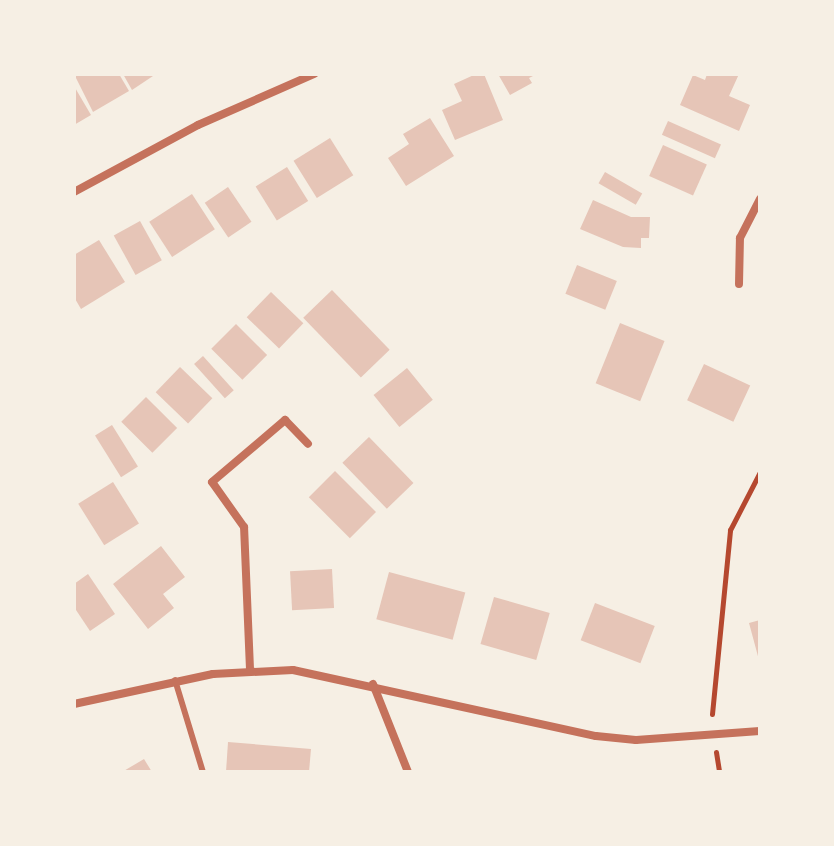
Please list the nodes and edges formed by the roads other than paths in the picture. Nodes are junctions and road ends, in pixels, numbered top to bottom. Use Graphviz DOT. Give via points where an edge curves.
graph roads {
  1 [pos="314,74"];
  2 [pos="74,192"];
  3 [pos="760,199"];
  4 [pos="739,284"];
  5 [pos="308,444"];
  6 [pos="250,669"];
  7 [pos="175,680"];
  8 [pos="373,684"];
  9 [pos="74,704"];
  10 [pos="760,731"];
  11 [pos="203,772"];
  12 [pos="408,772"];
  1 -- 2 [label="street" via="198,125"];
  3 -- 4 [label="street" via="740,238"];
  5 -- 6 [label="street" via="285,420 212,482 244,527"];
  6 -- 7 [label="street"];
  6 -- 8 [label="street" via="293,670"];
  7 -- 9 [label="street"];
  7 -- 11 [label="lane"];
  8 -- 10 [label="street" via="596,736 636,740"];
  8 -- 12 [label="street"];
}
